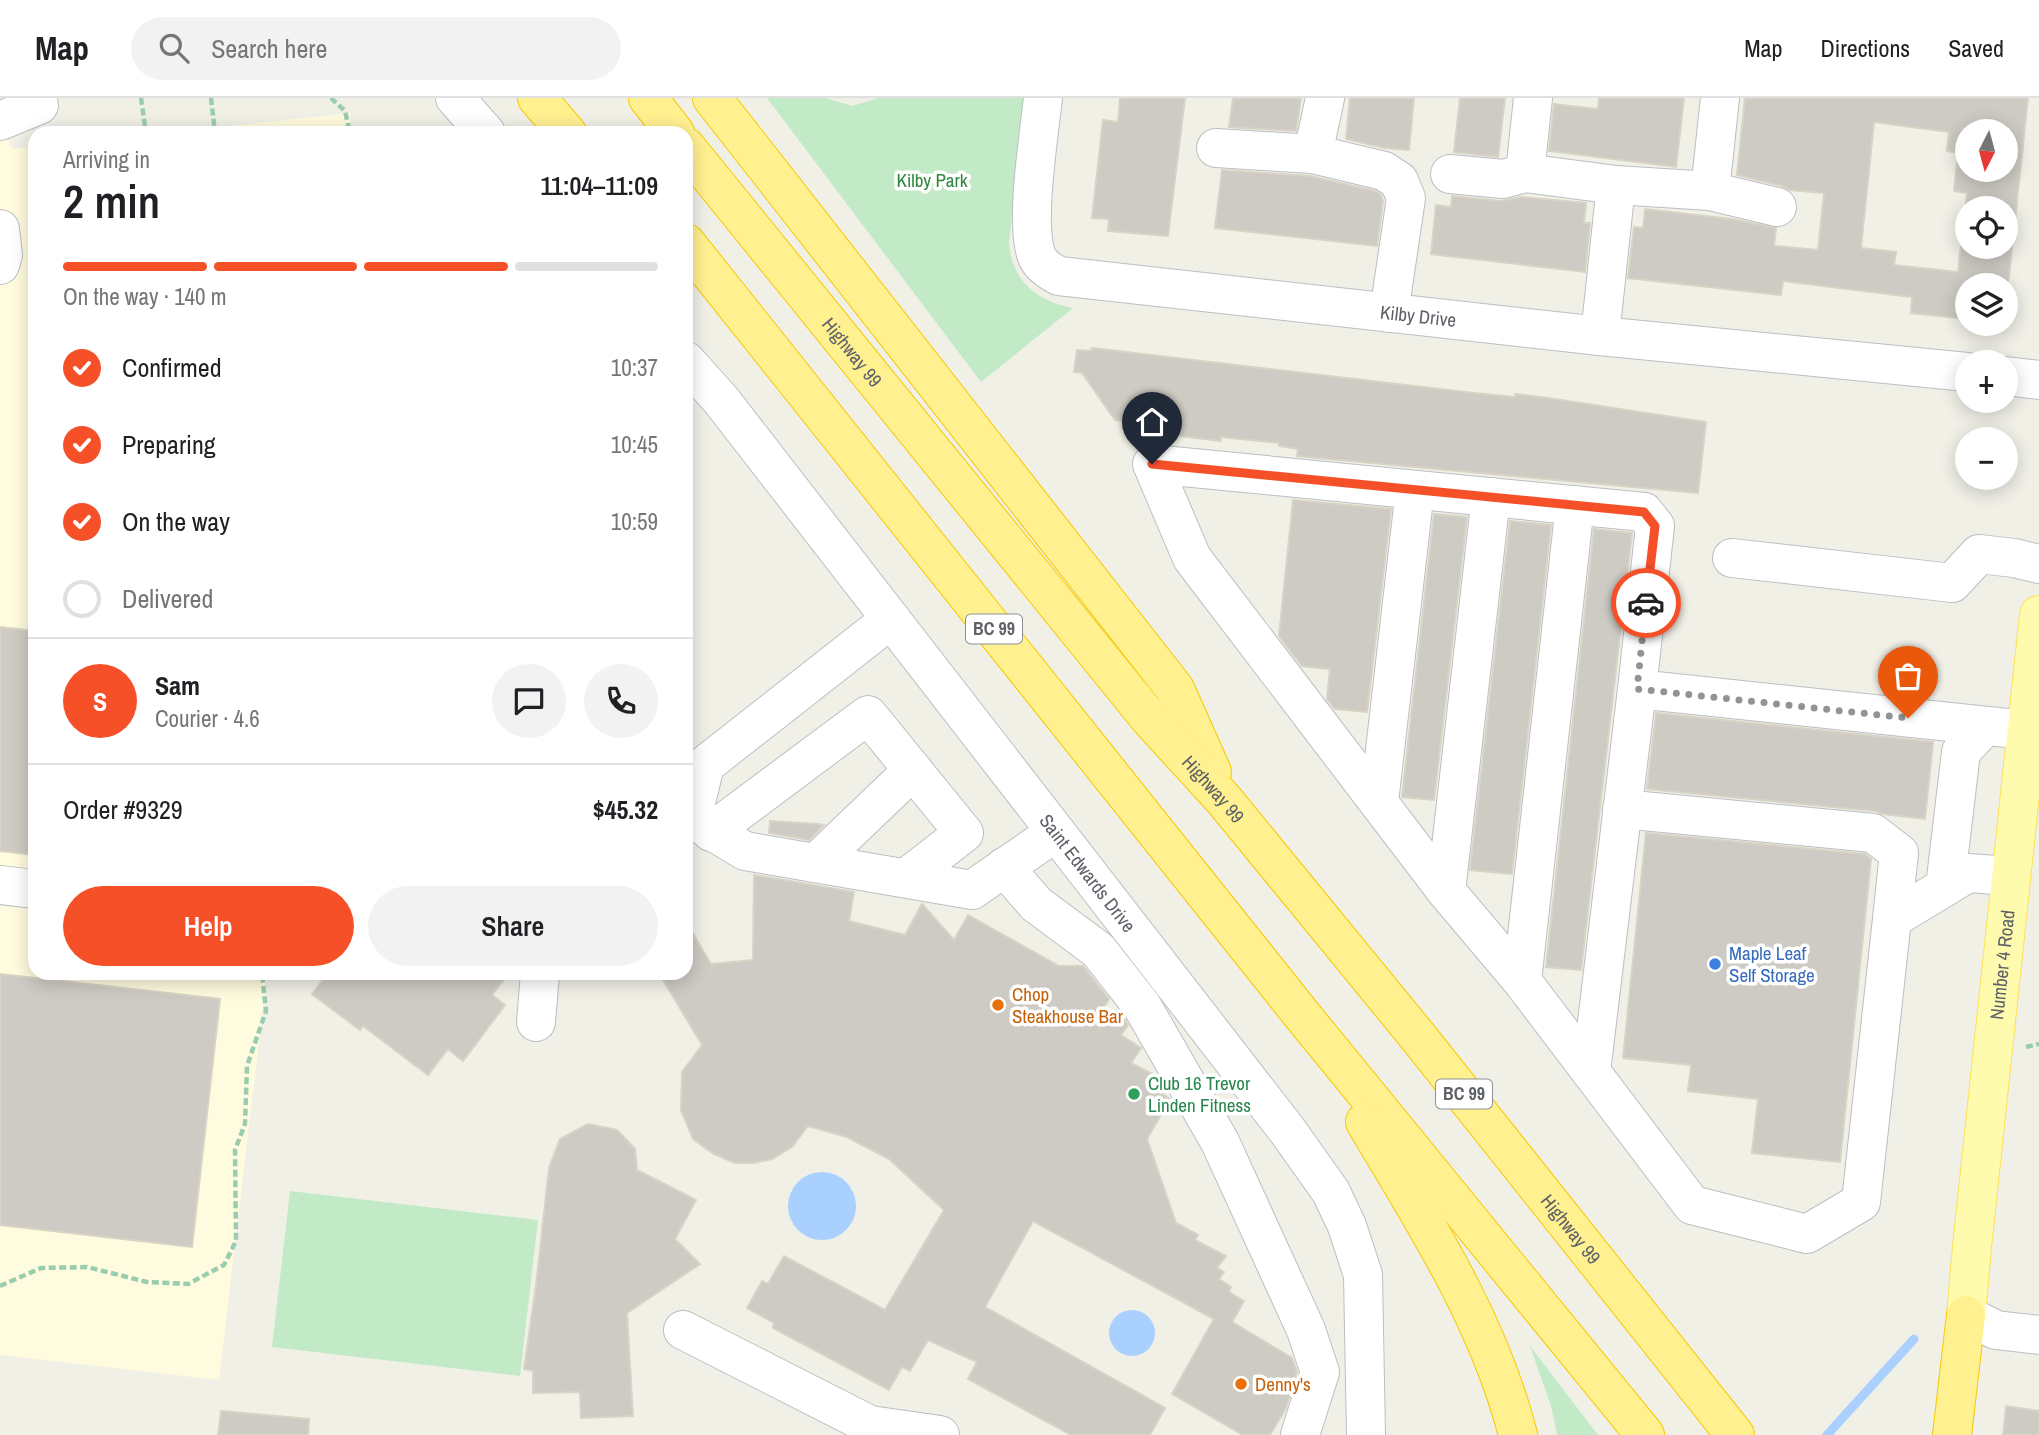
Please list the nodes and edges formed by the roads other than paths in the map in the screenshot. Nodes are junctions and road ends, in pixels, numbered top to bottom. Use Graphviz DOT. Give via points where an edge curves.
graph roads {
  1 [pos="455,98"];
  2 [pos="537,98"];
  3 [pos="569,98"];
  4 [pos="648,98"];
  5 [pos="712,98"];
  6 [pos="1043,98"];
  7 [pos="1325,98"];
  8 [pos="1533,98"];
  9 [pos="1720,98"];
  10 [pos="39,104"];
  11 [pos="0,121"];
  12 [pos="480,126"];
  13 [pos="561,126"];
  14 [pos="591,126"];
  15 [pos="670,126"];
  16 [pos="1216,148"];
  17 [pos="1313,154"];
  18 [pos="693,156"];
  19 [pos="1525,173"];
  20 [pos="1450,174"];
  21 [pos="1616,185"];
  22 [pos="1710,191"];
  23 [pos="1777,206"];
  24 [pos="0,229"];
  25 [pos="693,252"];
  26 [pos="0,265"];
  27 [pos="1389,313"];
  28 [pos="1600,336"];
  29 [pos="693,369"];
  30 [pos="1955,371"];
  31 [pos="2018,377"];
  32 [pos="2039,380"];
  33 [pos="1415,490"];
  34 [pos="1491,497"];
  35 [pos="1575,505"];
  36 [pos="1732,558"];
  37 [pos="2039,564"];
  38 [pos="2039,615"];
  39 [pos="891,619"];
  40 [pos="1637,689"];
  41 [pos="1985,726"];
  42 [pos="2026,730"];
  43 [pos="913,770"];
  44 [pos="1224,800"];
  45 [pos="1379,802"];
  46 [pos="1622,809"];
  47 [pos="696,824"];
  48 [pos="1056,832"];
  49 [pos="816,863"];
  50 [pos="1004,867"];
  51 [pos="2011,876"];
  52 [pos="906,878"];
  53 [pos="0,886"];
  54 [pos="1945,887"];
  55 [pos="28,889"];
  56 [pos="1446,891"];
  57 [pos="1892,919"];
  58 [pos="539,980"];
  59 [pos="1522,981"];
  60 [pos="1302,1015"];
  61 [pos="536,1022"];
  62 [pos="1591,1072"];
  63 [pos="1966,1315"];
  64 [pos="683,1330"];
  65 [pos="2039,1335"];
  66 [pos="940,1435"];
  67 [pos="1300,1435"];
  68 [pos="1366,1435"];
  69 [pos="1518,1435"];
  70 [pos="1645,1435"];
  71 [pos="1735,1435"];
  72 [pos="1952,1435"];
  1 -- 12 [label="street"];
  2 -- 13 [label="highway"];
  3 -- 14 [label="highway"];
  4 -- 15 [label="highway"];
  5 -- 44 [label="highway" via="1175,689"];
  6 -- 27 [label="street, Kilby Drive" via="1032,221 1036,255 1046,269 1071,278"];
  7 -- 17 [label="street"];
  8 -- 19 [label="street"];
  9 -- 22 [label="street"];
  10 -- 11 [label="street"];
  16 -- 17 [label="street"];
  17 -- 27 [label="street" via="1384,171 1399,181 1406,198"];
  18 -- 44 [label="highway, Highway 99 / BC 99" via="1149,719"];
  19 -- 20 [label="street" via="1503,179"];
  19 -- 21 [label="street"];
  21 -- 22 [label="street"];
  21 -- 28 [label="street"];
  22 -- 23 [label="street"];
  24 -- 26 [label="street"];
  25 -- 60 [label="highway, BC 99"];
  27 -- 28 [label="street, Kilby Drive"];
  28 -- 30 [label="street, Kilby Drive"];
  29 -- 39 [label="street, Saint Edwards Drive"];
  31 -- 32 [label="street"];
  33 -- 34 [label="street"];
  33 -- 45 [label="street"];
  33 -- 45 [label="street" via="1152,464 1192,558"];
  34 -- 35 [label="street"];
  34 -- 56 [label="street"];
  35 -- 40 [label="street" via="1644,512 1655,526"];
  35 -- 59 [label="street"];
  36 -- 37 [label="street" via="1952,583 1979,554"];
  38 -- 42 [label="main road, Number 4 Road"];
  39 -- 47 [label="street" via="705,765"];
  39 -- 48 [label="street, Saint Edwards Drive"];
  40 -- 41 [label="street"];
  40 -- 46 [label="street"];
  41 -- 42 [label="street"];
  41 -- 54 [label="street" via="1961,752"];
  42 -- 51 [label="main road, Number 4 Road"];
  43 -- 47 [label="street" via="868,715"];
  43 -- 49 [label="street"];
  43 -- 52 [label="street" via="964,833"];
  44 -- 71 [label="highway, Highway 99 / BC 99"];
  45 -- 56 [label="street"];
  46 -- 57 [label="street" via="1873,833 1899,853"];
  46 -- 62 [label="street"];
  47 -- 49 [label="street" via="745,851"];
  48 -- 50 [label="street"];
  48 -- 68 [label="street, Saint Edwards Drive" via="1331,1192 1363,1275"];
  49 -- 52 [label="street"];
  50 -- 52 [label="street" via="972,890"];
  50 -- 67 [label="street" via="1036,904 1098,950 1142,1006 1220,1142 1306,1330 1320,1372"];
  51 -- 54 [label="street" via="1968,873"];
  51 -- 63 [label="main road, Number 4 Road"];
  53 -- 55 [label="street"];
  54 -- 57 [label="street"];
  56 -- 59 [label="street"];
  57 -- 62 [label="street" via="1861,1202 1807,1234 1692,1205"];
  58 -- 61 [label="street"];
  59 -- 62 [label="street"];
  60 -- 69 [label="highway" via="1450,1265 1488,1341"];
  60 -- 70 [label="highway, BC 99"];
  63 -- 65 [label="street" via="1996,1329"];
  63 -- 72 [label="highway"];
  64 -- 66 [label="street" via="870,1425"];
}
